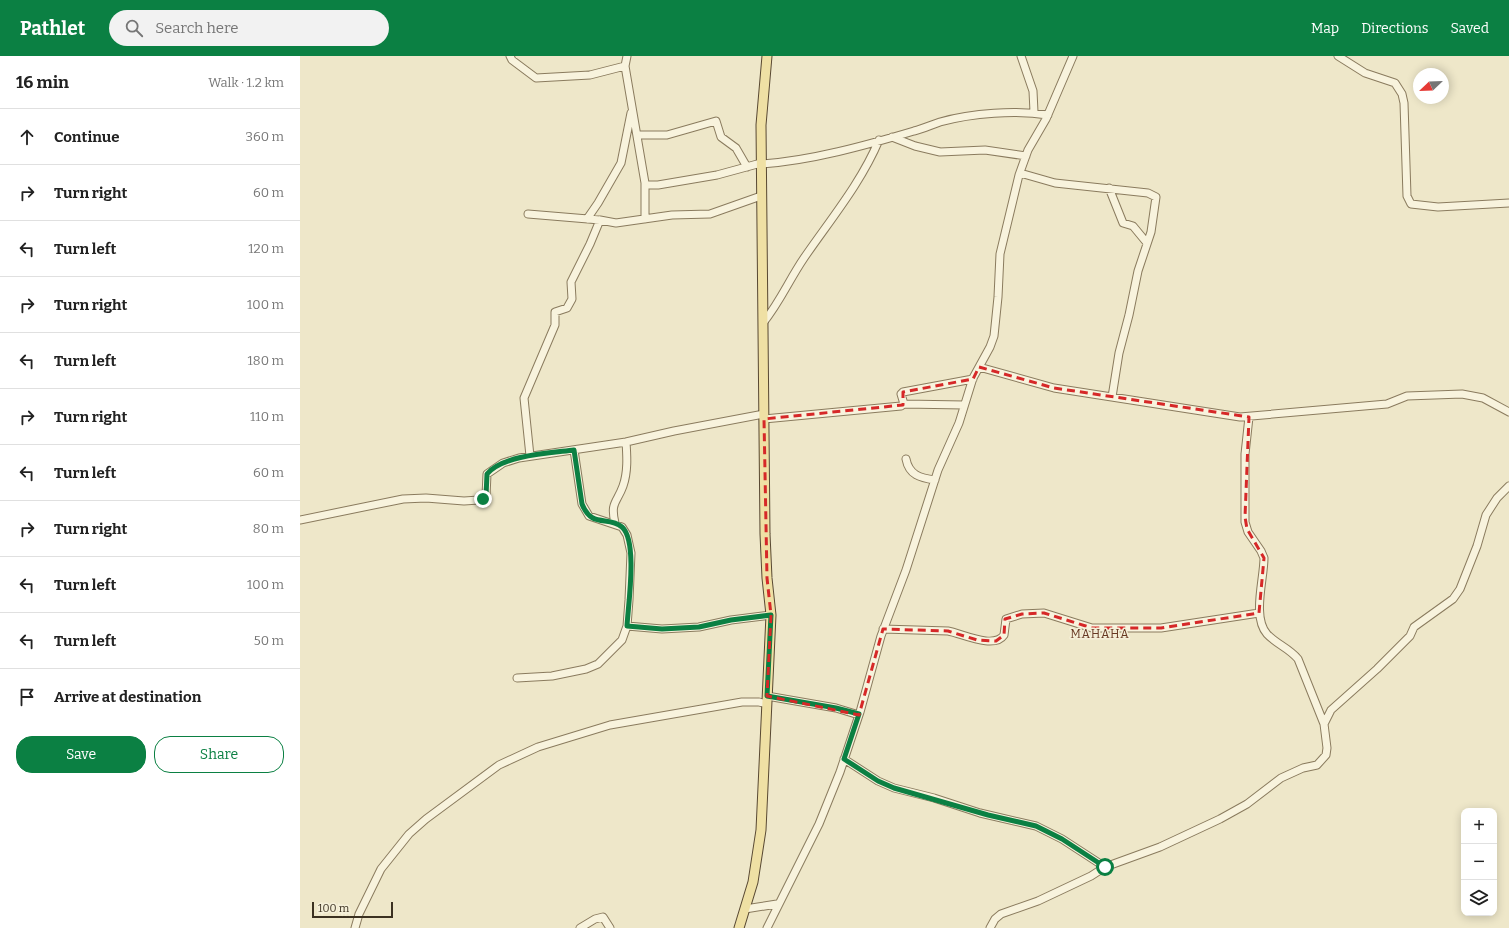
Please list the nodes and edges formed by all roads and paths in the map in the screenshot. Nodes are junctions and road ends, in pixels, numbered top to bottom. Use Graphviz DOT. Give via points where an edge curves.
graph roads {
  1 [pos="510,56"];
  2 [pos="627,56"];
  3 [pos="766,56"];
  4 [pos="1021,56"];
  5 [pos="1073,56"];
  6 [pos="1338,56"];
  7 [pos="625,66"];
  8 [pos="632,107"];
  9 [pos="1034,112"];
  10 [pos="1048,115"];
  11 [pos="637,135"];
  12 [pos="892,137"];
  13 [pos="879,140"];
  14 [pos="1026,156"];
  15 [pos="760,164"];
  16 [pos="747,167"];
  17 [pos="1020,173"];
  18 [pos="645,185"];
  19 [pos="1109,188"];
  20 [pos="761,196"];
  21 [pos="1509,203"];
  22 [pos="528,214"];
  23 [pos="587,219"];
  24 [pos="645,219"];
  25 [pos="600,220"];
  26 [pos="1147,243"];
  27 [pos="763,323"];
  28 [pos="980,367"];
  29 [pos="973,379"];
  30 [pos="1112,397"];
  31 [pos="904,404"];
  32 [pos="964,405"];
  33 [pos="1509,412"];
  34 [pos="764,416"];
  35 [pos="1249,417"];
  36 [pos="626,442"];
  37 [pos="574,450"];
  38 [pos="530,456"];
  39 [pos="906,459"];
  40 [pos="935,480"];
  41 [pos="1509,486"];
  42 [pos="300,520"];
  43 [pos="614,523"];
  44 [pos="1259,613"];
  45 [pos="771,615"];
  46 [pos="627,626"];
  47 [pos="883,629"];
  48 [pos="517,678"];
  49 [pos="767,700"];
  50 [pos="859,714"];
  51 [pos="1324,724"];
  52 [pos="844,759"];
  53 [pos="1105,867"];
  54 [pos="777,904"];
  55 [pos="745,909"];
  56 [pos="355,928"];
  57 [pos="580,928"];
  58 [pos="610,928"];
  59 [pos="739,928"];
  60 [pos="767,928"];
  61 [pos="990,928"];
  1 -- 7 [label="street" via="536,78 590,75"];
  2 -- 7 [label="street"];
  3 -- 15 [label="main road"];
  4 -- 9 [label="street" via="1033,91"];
  5 -- 10 [label="street"];
  6 -- 21 [label="street" via="1365,73 1395,83 1398,87 1404,103 1407,196 1411,204 1438,208"];
  7 -- 8 [label="street"];
  8 -- 11 [label="street"];
  8 -- 23 [label="street" via="621,163"];
  9 -- 10 [label="street"];
  9 -- 12 [label="street" via="976,116 941,122"];
  10 -- 14 [label="street"];
  11 -- 16 [label="street" via="667,135 716,121 721,137 736,148"];
  11 -- 18 [label="street"];
  12 -- 13 [label="street"];
  12 -- 14 [label="street" via="940,152 985,150"];
  13 -- 15 [label="street" via="820,156"];
  13 -- 27 [label="street" via="865,170"];
  14 -- 17 [label="street"];
  15 -- 16 [label="street"];
  15 -- 20 [label="main road"];
  16 -- 18 [label="street" via="682,181"];
  17 -- 19 [label="street" via="1055,183"];
  17 -- 28 [label="street" via="1000,254 994,336"];
  18 -- 24 [label="street"];
  19 -- 26 [label="street" via="1124,223 1133,226"];
  19 -- 26 [label="street" via="1155,195 1154,215"];
  20 -- 24 [label="street" via="710,214"];
  20 -- 27 [label="main road"];
  22 -- 23 [label="street"];
  23 -- 25 [label="street"];
  24 -- 25 [label="street" via="616,223"];
  25 -- 38 [label="street" via="571,282 572,299 567,308 555,312 555,325 524,398"];
  26 -- 30 [label="street" via="1120,346"];
  27 -- 34 [label="main road"];
  28 -- 29 [label="street"];
  28 -- 30 [label="street" via="1054,388"];
  29 -- 31 [label="street" via="903,392 901,394"];
  29 -- 32 [label="street"];
  30 -- 35 [label="street"];
  31 -- 32 [label="street"];
  31 -- 34 [label="street"];
  32 -- 40 [label="street"];
  33 -- 35 [label="street" via="1483,398 1456,394 1407,396 1387,404"];
  34 -- 36 [label="street"];
  34 -- 45 [label="main road" via="765,534"];
  35 -- 44 [label="street" via="1245,454 1245,517 1247,529 1264,558"];
  36 -- 37 [label="street"];
  36 -- 43 [label="street" via="625,477 613,505"];
  37 -- 38 [label="street"];
  37 -- 43 [label="street" via="585,512 598,520"];
  38 -- 42 [label="street" via="503,463 490,471 486,480 486,496 479,500 404,499"];
  39 -- 40 [label="street" via="912,474"];
  40 -- 47 [label="street" via="906,570"];
  41 -- 51 [label="street" via="1486,515 1477,546 1453,600 1414,627 1410,636 1331,710"];
  43 -- 46 [label="street" via="622,527 628,535 631,553"];
  44 -- 47 [label="street" via="1161,628 1092,628 1044,613 1022,614 1006,619 1004,635 996,641 977,640 948,631"];
  44 -- 51 [label="street" via="1265,632 1298,659"];
  45 -- 46 [label="street" via="699,627 662,629"];
  45 -- 49 [label="main road"];
  46 -- 48 [label="street" via="622,640 598,664 552,676"];
  47 -- 50 [label="street"];
  49 -- 50 [label="street" via="836,708"];
  49 -- 55 [label="main road" via="764,783 757,860"];
  49 -- 56 [label="street" via="610,725 538,747 512,758 409,834 381,870 359,914"];
  50 -- 52 [label="street"];
  51 -- 53 [label="street" via="1326,755 1318,764 1281,778 1247,804 1220,819 1160,847"];
  52 -- 53 [label="street" via="894,788 1036,826 1062,839"];
  52 -- 54 [label="street" via="819,824"];
  53 -- 61 [label="street" via="1038,901 1001,914"];
  54 -- 55 [label="street"];
  54 -- 60 [label="street"];
  55 -- 59 [label="main road"];
  57 -- 58 [label="street" via="594,919 603,917"];
}
